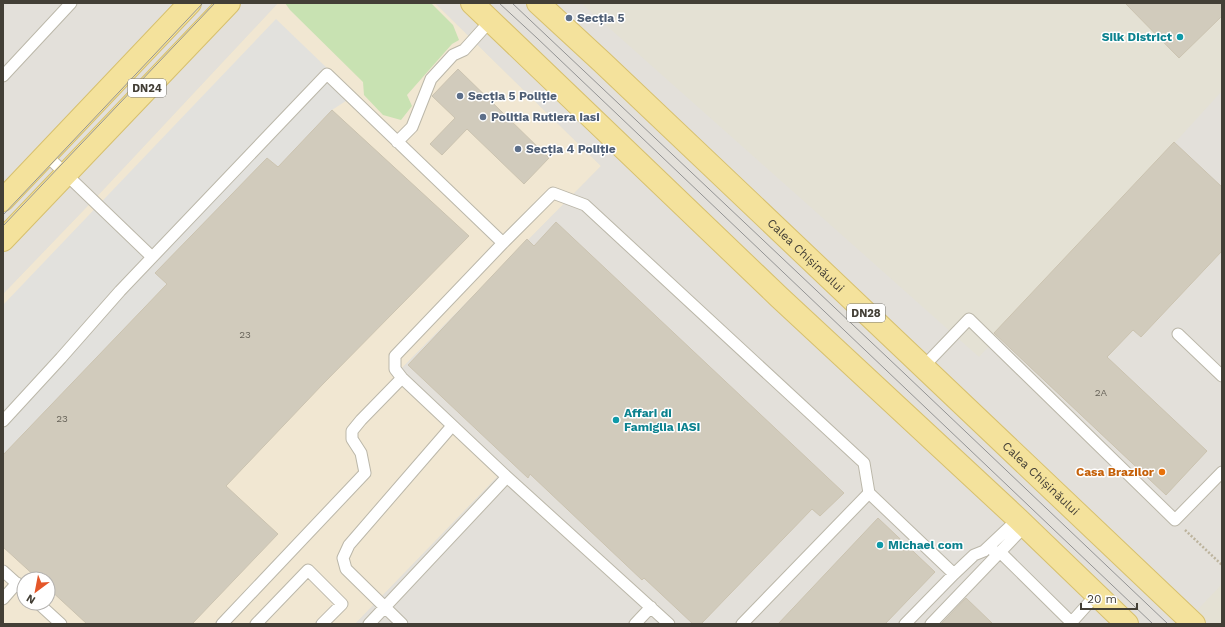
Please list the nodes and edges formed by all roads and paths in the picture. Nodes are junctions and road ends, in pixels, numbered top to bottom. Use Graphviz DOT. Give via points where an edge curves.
graph roads {
  1 [pos="70,3"];
  2 [pos="190,3"];
  3 [pos="229,3"];
  4 [pos="472,3"];
  5 [pos="538,3"];
  6 [pos="491,20"];
  7 [pos="3,76"];
  8 [pos="397,142"];
  9 [pos="46,155"];
  10 [pos="66,174"];
  11 [pos="3,200"];
  12 [pos="3,240"];
  13 [pos="503,243"];
  14 [pos="152,257"];
  15 [pos="1178,334"];
  16 [pos="923,367"];
  17 [pos="1222,376"];
  18 [pos="402,378"];
  19 [pos="3,420"];
  20 [pos="452,426"];
  21 [pos="1222,472"];
  22 [pos="507,477"];
  23 [pos="869,493"];
  24 [pos="1175,520"];
  25 [pos="1021,522"];
  26 [pos="984,551"];
  27 [pos="1000,552"];
  28 [pos="1222,565"];
  29 [pos="3,571"];
  30 [pos="954,574"];
  31 [pos="16,583"];
  32 [pos="16,590"];
  33 [pos="1096,595"];
  34 [pos="3,599"];
  35 [pos="651,607"];
  36 [pos="384,608"];
  37 [pos="47,611"];
  38 [pos="1070,623"];
  39 [pos="61,624"];
  40 [pos="222,624"];
  41 [pos="256,624"];
  42 [pos="322,624"];
  43 [pos="369,624"];
  44 [pos="402,624"];
  45 [pos="635,624"];
  46 [pos="669,624"];
  47 [pos="742,624"];
  48 [pos="905,624"];
  49 [pos="931,624"];
  50 [pos="1127,624"];
  51 [pos="1194,624"];
  1 -- 7 [label="lane"];
  2 -- 9 [label="main road, DN24"];
  3 -- 10 [label="main road, DN24"];
  4 -- 6 [label="main road"];
  5 -- 16 [label="main road, Calea Chișinăului / DN28"];
  6 -- 8 [label="lane" via="464,50 453,54 431,79 412,127"];
  6 -- 25 [label="main road" via="779,297"];
  8 -- 13 [label="lane"];
  8 -- 14 [label="lane" via="326,74"];
  9 -- 10 [label="lane"];
  9 -- 11 [label="main road, DN24"];
  10 -- 12 [label="main road, DN24"];
  10 -- 14 [label="lane"];
  13 -- 18 [label="lane" via="395,356 395,369"];
  13 -- 23 [label="lane" via="553,193 585,205 864,463"];
  14 -- 19 [label="lane"];
  15 -- 17 [label="lane"];
  16 -- 24 [label="lane" via="969,319"];
  16 -- 51 [label="main road, Calea Chișinăului / DN28"];
  18 -- 20 [label="lane"];
  18 -- 40 [label="lane" via="352,431 352,439 361,453 365,473"];
  20 -- 22 [label="lane"];
  20 -- 36 [label="lane" via="350,545 343,558 346,569"];
  21 -- 24 [label="lane"];
  22 -- 35 [label="lane"];
  22 -- 36 [label="lane"];
  23 -- 30 [label="lane"];
  23 -- 47 [label="lane"];
  24 -- 28 [label="path"];
  25 -- 26 [label="lane"];
  25 -- 27 [label="lane"];
  25 -- 33 [label="main road"];
  26 -- 27 [label="lane"];
  26 -- 30 [label="lane" via="974,556"];
  27 -- 38 [label="lane"];
  27 -- 49 [label="lane"];
  29 -- 31 [label="lane"];
  30 -- 48 [label="lane"];
  32 -- 34 [label="lane"];
  33 -- 38 [label="lane"];
  33 -- 50 [label="main road"];
  35 -- 45 [label="lane"];
  35 -- 46 [label="lane"];
  36 -- 43 [label="lane"];
  36 -- 44 [label="lane"];
  37 -- 39 [label="lane"];
  41 -- 42 [label="lane" via="308,570 342,604"];
}
